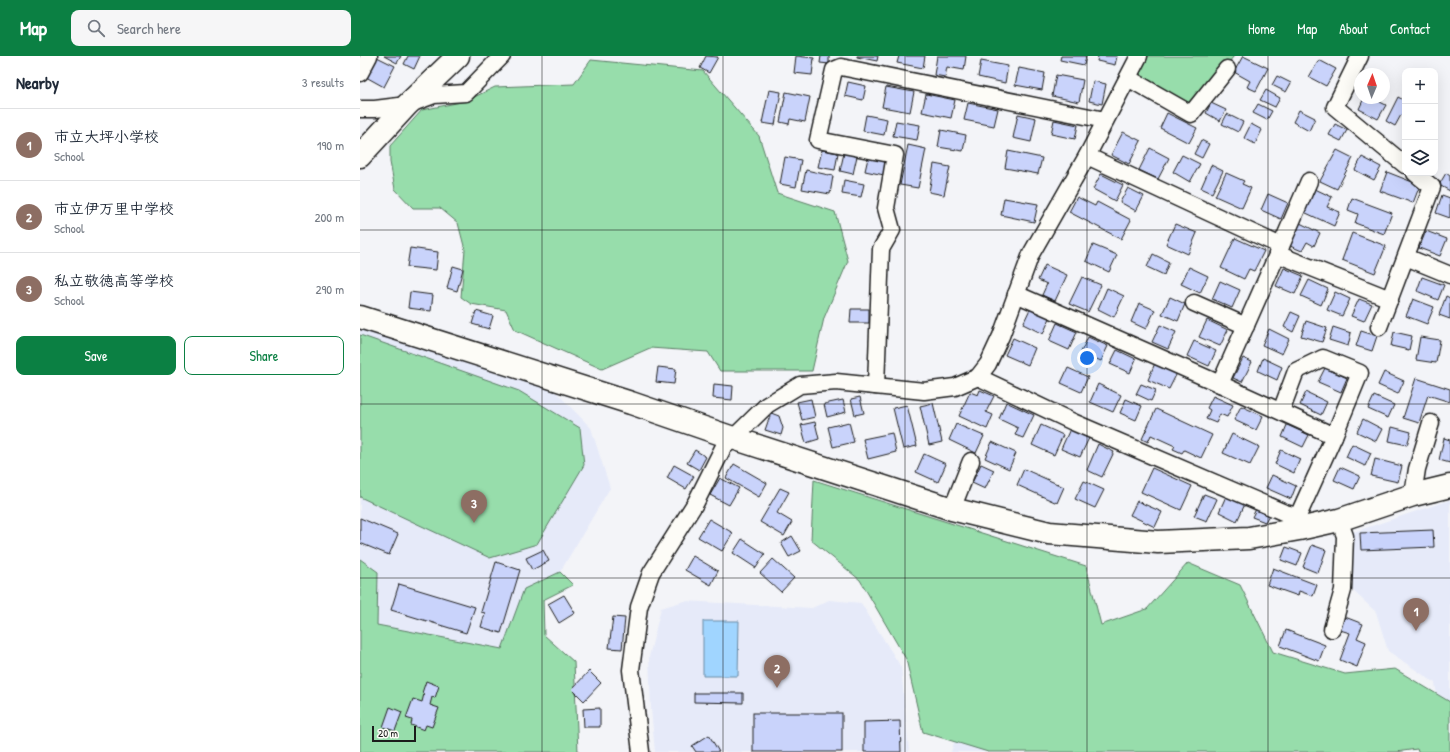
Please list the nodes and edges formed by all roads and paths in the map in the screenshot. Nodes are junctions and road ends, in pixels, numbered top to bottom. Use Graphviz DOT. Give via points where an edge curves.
graph roads {
  1 [pos="369,56"];
  2 [pos="458,56"];
  3 [pos="502,56"];
  4 [pos="1140,56"];
  5 [pos="1360,56"];
  6 [pos="842,61"];
  7 [pos="1227,69"];
  8 [pos="360,71"];
  9 [pos="1128,78"];
  10 [pos="407,105"];
  11 [pos="360,109"];
  12 [pos="1105,120"];
  13 [pos="360,156"];
  14 [pos="1087,156"];
  15 [pos="1402,163"];
  16 [pos="1419,176"];
  17 [pos="1309,181"];
  18 [pos="1279,250"];
  19 [pos="1406,257"];
  20 [pos="1450,275"];
  21 [pos="1016,294"];
  22 [pos="1390,299"];
  23 [pos="1194,303"];
  24 [pos="360,317"];
  25 [pos="1246,326"];
  26 [pos="1379,327"];
  27 [pos="978,377"];
  28 [pos="1220,384"];
  29 [pos="876,386"];
  30 [pos="1281,412"];
  31 [pos="1431,423"];
  32 [pos="1334,436"];
  33 [pos="733,438"];
  34 [pos="971,461"];
  35 [pos="1450,486"];
  36 [pos="1414,495"];
  37 [pos="952,509"];
  38 [pos="1339,520"];
  39 [pos="1298,523"];
  40 [pos="1332,629"];
  41 [pos="641,752"];
  1 -- 8 [label="street"];
  2 -- 10 [label="street"];
  3 -- 10 [label="street" via="466,94 434,95"];
  4 -- 9 [label="street"];
  5 -- 15 [label="street" via="1335,107"];
  6 -- 12 [label="street"];
  6 -- 29 [label="street" via="834,70 818,140 895,155 886,208 892,230 881,249"];
  7 -- 9 [label="street" via="1191,114"];
  9 -- 12 [label="street"];
  10 -- 11 [label="street" via="375,110"];
  10 -- 13 [label="street"];
  12 -- 14 [label="street"];
  14 -- 18 [label="street"];
  14 -- 21 [label="street" via="1031,254"];
  16 -- 19 [label="street" via="1432,187"];
  17 -- 18 [label="street"];
  18 -- 22 [label="street"];
  18 -- 25 [label="street"];
  19 -- 20 [label="street"];
  19 -- 22 [label="street"];
  21 -- 27 [label="street" via="998,343 988,364"];
  21 -- 28 [label="street"];
  22 -- 26 [label="street"];
  23 -- 25 [label="street"];
  24 -- 33 [label="street"];
  25 -- 28 [label="street"];
  27 -- 29 [label="street" via="955,387 924,391"];
  27 -- 39 [label="street" via="1087,428 1285,512"];
  28 -- 30 [label="street"];
  29 -- 33 [label="street" via="836,382 800,385 767,405"];
  30 -- 32 [label="street"];
  30 -- 32 [label="street" via="1296,371 1323,358 1360,374"];
  31 -- 36 [label="street" via="1417,469"];
  32 -- 39 [label="street"];
  33 -- 37 [label="street"];
  33 -- 41 [label="street" via="724,448 696,502 651,573 639,607 631,670"];
  34 -- 37 [label="street"];
  35 -- 36 [label="street"];
  36 -- 38 [label="street"];
  37 -- 39 [label="street" via="1049,533 1158,542 1249,538"];
  38 -- 39 [label="street"];
  38 -- 40 [label="street" via="1345,536 1342,590"];
}
